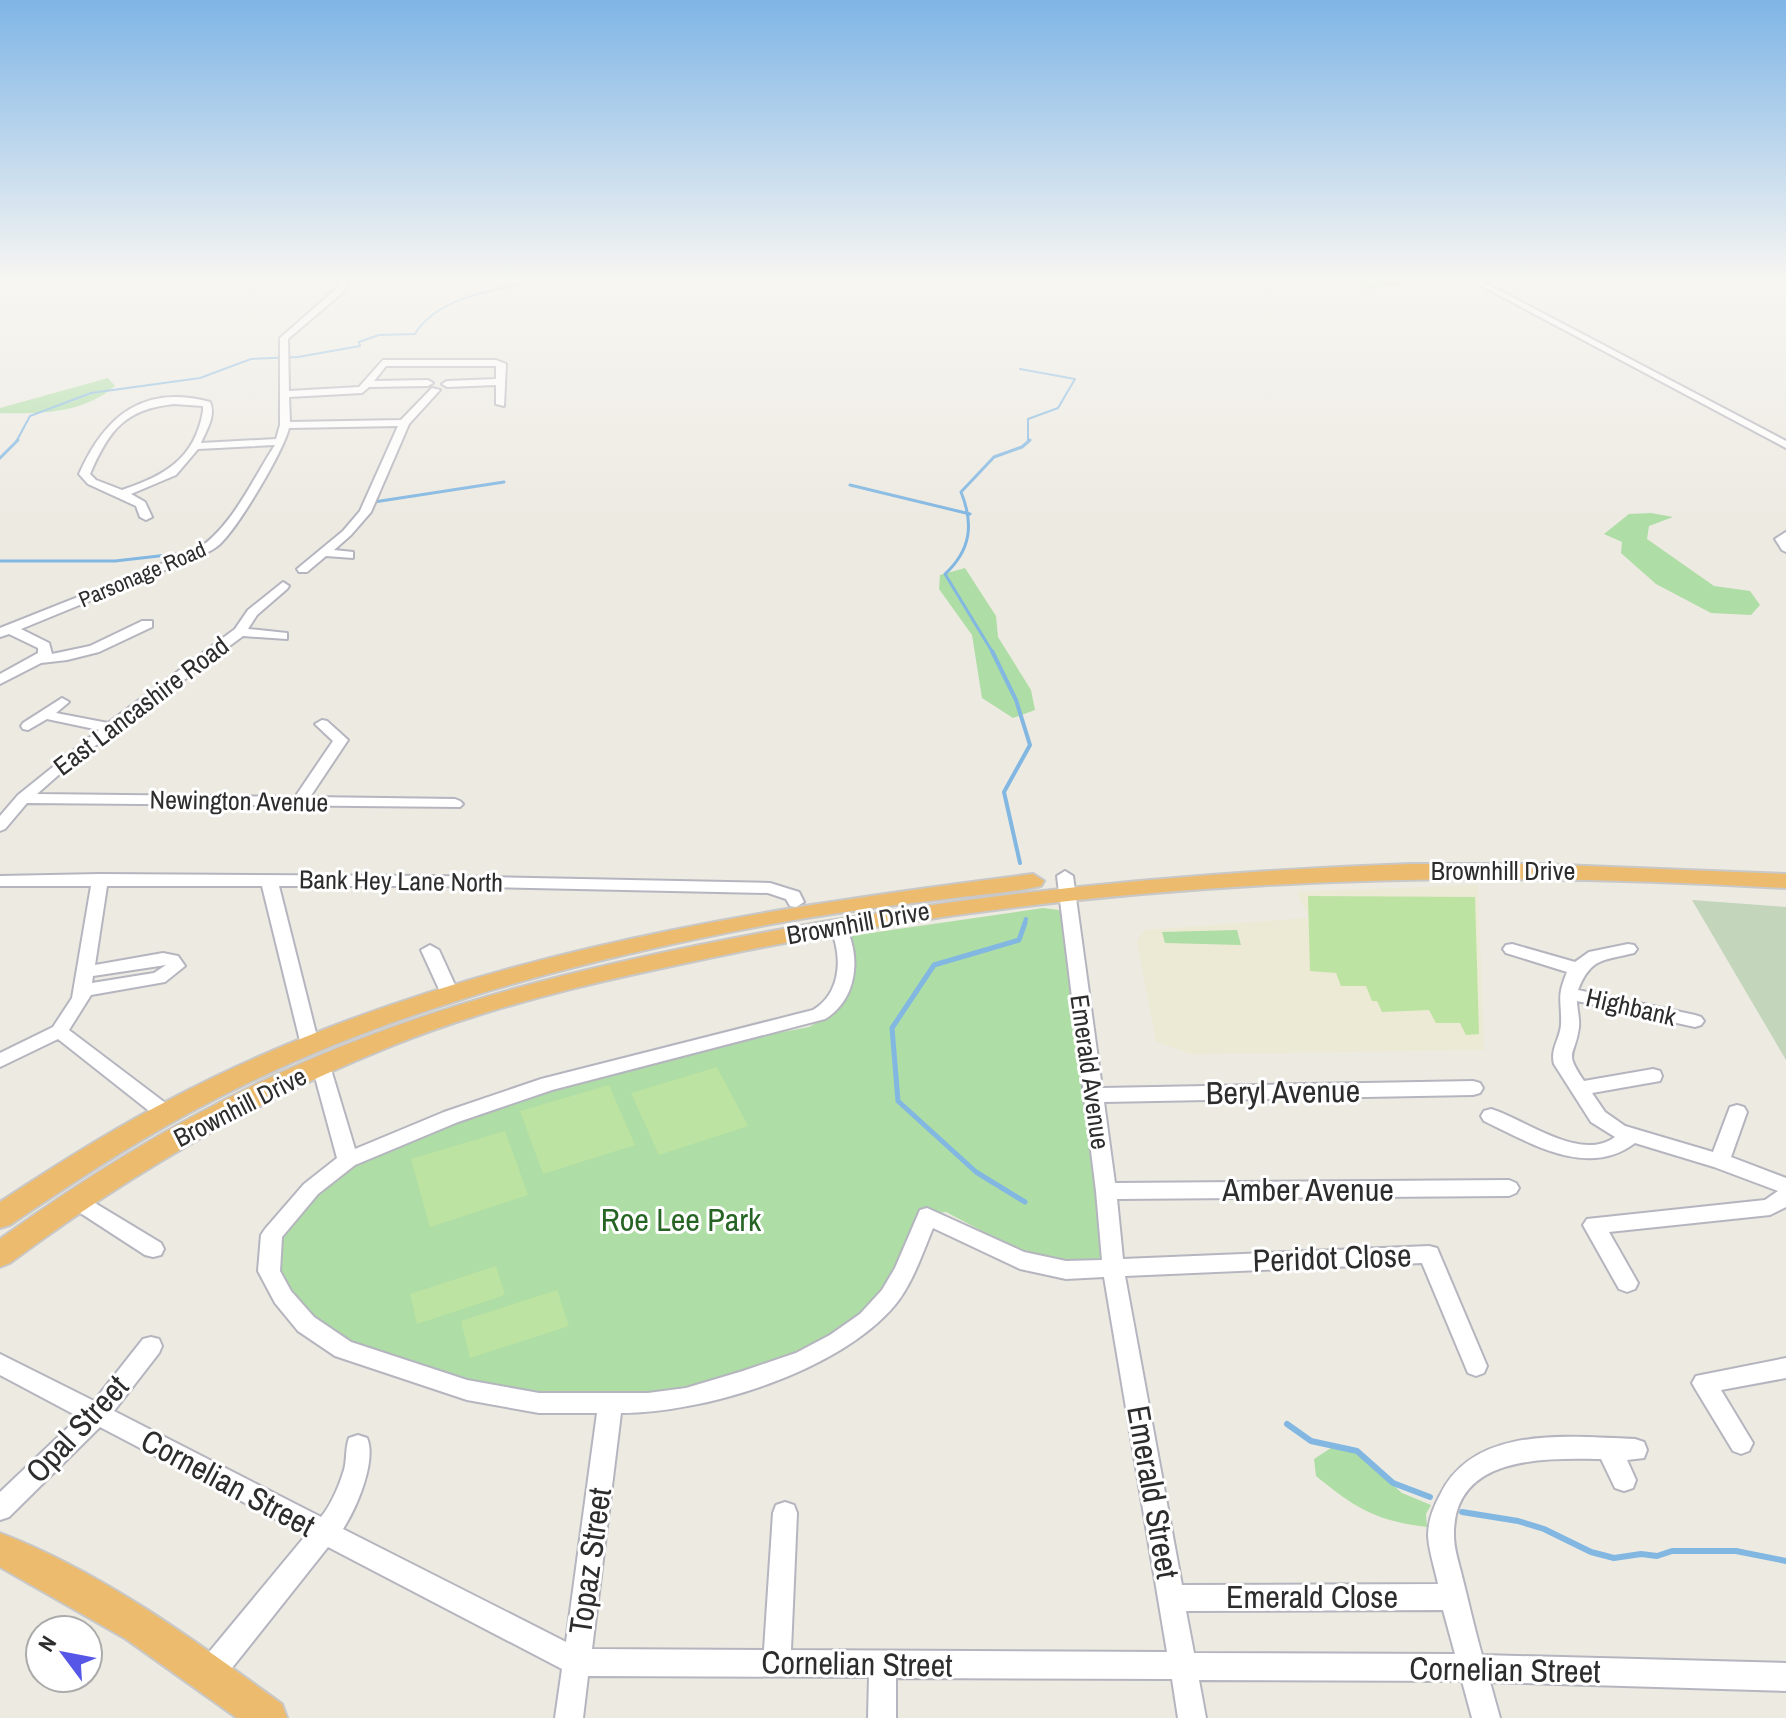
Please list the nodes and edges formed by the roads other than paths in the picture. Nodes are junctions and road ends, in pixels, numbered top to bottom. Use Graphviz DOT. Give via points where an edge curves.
graph roads {
  1 [pos="283,357"];
  2 [pos="1620,357"];
  3 [pos="501,382"];
  4 [pos="366,384"];
  5 [pos="447,384"];
  6 [pos="284,394"];
  7 [pos="501,404"];
  8 [pos="404,423"];
  9 [pos="285,425"];
  10 [pos="281,442"];
  11 [pos="1786,445"];
  12 [pos="196,446"];
  13 [pos="122,494"];
  14 [pos="146,517"];
  15 [pos="1786,535"];
  16 [pos="1786,548"];
  17 [pos="324,552"];
  18 [pos="349,555"];
  19 [pos="303,569"];
  20 [pos="283,586"];
  21 [pos="147,624"];
  22 [pos="5,631"];
  23 [pos="240,632"];
  24 [pos="282,636"];
  25 [pos="38,659"];
  26 [pos="0,680"];
  27 [pos="62,702"];
  28 [pos="46,715"];
  29 [pos="322,724"];
  30 [pos="28,726"];
  31 [pos="110,728"];
  32 [pos="23,798"];
  33 [pos="299,802"];
  34 [pos="455,804"];
  35 [pos="0,826"];
  36 [pos="1786,870"];
  37 [pos="100,879"];
  38 [pos="269,880"];
  39 [pos="0,881"];
  40 [pos="1786,881"];
  41 [pos="1066,884"];
  42 [pos="796,902"];
  43 [pos="837,926"];
  44 [pos="1512,949"];
  45 [pos="1628,949"];
  46 [pos="430,950"];
  47 [pos="1577,969"];
  48 [pos="1567,994"];
  49 [pos="451,996"];
  50 [pos="1695,1021"];
  51 [pos="59,1031"];
  52 [pos="316,1056"];
  53 [pos="0,1061"];
  54 [pos="1653,1076"];
  55 [pos="1473,1088"];
  56 [pos="1579,1089"];
  57 [pos="1092,1095"];
  58 [pos="1737,1112"];
  59 [pos="165,1113"];
  60 [pos="1491,1116"];
  61 [pos="1630,1137"];
  62 [pos="348,1160"];
  63 [pos="1720,1161"];
  64 [pos="1786,1186"];
  65 [pos="1509,1188"];
  66 [pos="1106,1191"];
  67 [pos="1786,1196"];
  68 [pos="75,1199"];
  69 [pos="0,1217"];
  70 [pos="153,1249"];
  71 [pos="0,1255"];
  72 [pos="1113,1267"];
  73 [pos="1627,1283"];
  74 [pos="151,1346"];
  75 [pos="0,1364"];
  76 [pos="1476,1366"];
  77 [pos="1786,1368"];
  78 [pos="610,1405"];
  79 [pos="97,1415"];
  80 [pos="1741,1443"];
  81 [pos="358,1446"];
  82 [pos="1609,1450"];
  83 [pos="1635,1450"];
  84 [pos="1624,1480"];
  85 [pos="0,1509"];
  86 [pos="785,1513"];
  87 [pos="325,1534"];
  88 [pos="0,1549"];
  89 [pos="1453,1597"];
  90 [pos="1171,1598"];
  91 [pos="576,1662"];
  92 [pos="777,1662"];
  93 [pos="883,1664"];
  94 [pos="1183,1667"];
  95 [pos="1472,1668"];
  96 [pos="210,1673"];
  97 [pos="1784,1682"];
  98 [pos="268,1718"];
  99 [pos="569,1718"];
  100 [pos="882,1718"];
  101 [pos="1192,1718"];
  102 [pos="1486,1718"];
  1 -- 6 [label="street, Parsonage Road"];
  2 -- 11 [label="street"];
  3 -- 4 [label="street" via="500,359 383,363"];
  3 -- 5 [label="street"];
  3 -- 7 [label="street"];
  4 -- 6 [label="street" via="357,392"];
  4 -- 8 [label="street" via="431,387"];
  6 -- 9 [label="street, Parsonage Road"];
  8 -- 9 [label="street"];
  8 -- 17 [label="street" via="365,512"];
  9 -- 10 [label="street, Parsonage Road"];
  10 -- 12 [label="street"];
  10 -- 22 [label="street, Parsonage Road" via="215,543"];
  12 -- 13 [label="street" via="175,474"];
  12 -- 13 [label="street" via="207,404 161,402 120,416 84,474"];
  13 -- 14 [label="street" via="141,504"];
  15 -- 16 [label="street" via="1781,539"];
  17 -- 18 [label="street"];
  17 -- 19 [label="street"];
  20 -- 23 [label="street, East Lancashire Road" via="252,613"];
  21 -- 25 [label="street" via="102,649"];
  22 -- 25 [label="street" via="44,646 45,655"];
  23 -- 24 [label="street"];
  23 -- 31 [label="street, East Lancashire Road"];
  25 -- 26 [label="street"];
  27 -- 28 [label="street"];
  28 -- 30 [label="street"];
  28 -- 31 [label="street"];
  29 -- 33 [label="street" via="341,740"];
  31 -- 32 [label="street, East Lancashire Road"];
  32 -- 33 [label="street, Newington Avenue"];
  32 -- 35 [label="street, East Lancashire Road"];
  33 -- 34 [label="street, Newington Avenue"];
  36 -- 41 [label="highway, Brownhill Drive" via="1544,858 1214,864"];
  37 -- 38 [label="street, Bank Hey Lane North"];
  37 -- 39 [label="street, Bank Hey Lane North"];
  37 -- 51 [label="street" via="81,999"];
  38 -- 42 [label="street, Bank Hey Lane North" via="770,888"];
  38 -- 52 [label="street"];
  40 -- 41 [label="highway, Brownhill Drive" via="1610,871 1350,873"];
  41 -- 43 [label="highway, Brownhill Drive"];
  41 -- 49 [label="highway, Brownhill Drive" via="798,913 636,945"];
  41 -- 57 [label="street, Emerald Avenue"];
  43 -- 52 [label="highway, Brownhill Drive" via="522,994"];
  43 -- 62 [label="street" via="843,936 842,992 819,1015 548,1084"];
  44 -- 47 [label="street, Highbank"];
  45 -- 47 [label="street, Highbank" via="1595,956"];
  46 -- 49 [label="street"];
  47 -- 48 [label="street, Highbank"];
  48 -- 50 [label="street, Highbank"];
  48 -- 56 [label="street, Highbank" via="1570,1027 1561,1055"];
  49 -- 52 [label="highway, Brownhill Drive"];
  51 -- 53 [label="street"];
  51 -- 59 [label="street"];
  52 -- 59 [label="highway, Brownhill Drive"];
  52 -- 62 [label="street"];
  52 -- 68 [label="highway, Brownhill Drive"];
  54 -- 56 [label="street"];
  55 -- 57 [label="street, Beryl Avenue"];
  56 -- 61 [label="street, Highbank" via="1598,1117"];
  57 -- 66 [label="street, Emerald Avenue"];
  58 -- 63 [label="street"];
  59 -- 69 [label="highway, Brownhill Drive"];
  60 -- 61 [label="street" via="1562,1148 1617,1149"];
  61 -- 63 [label="street, Highbank"];
  62 -- 78 [label="street" via="311,1189 272,1235 269,1271 306,1324 343,1349 467,1390 539,1403"];
  63 -- 64 [label="street, Highbank"];
  65 -- 66 [label="street, Amber Avenue"];
  66 -- 72 [label="street, Emerald Avenue"];
  67 -- 73 [label="street" via="1770,1207 1594,1225"];
  68 -- 70 [label="street"];
  68 -- 71 [label="highway, Brownhill Drive"];
  72 -- 76 [label="street, Peridot Close" via="1429,1254"];
  72 -- 78 [label="street" via="1066,1270 1020,1260 927,1216 890,1296 838,1342 804,1360 686,1398"];
  72 -- 90 [label="street, Emerald Street"];
  74 -- 79 [label="street, Opal Street"];
  75 -- 79 [label="street, Cornelian Street"];
  77 -- 80 [label="street" via="1704,1383"];
  78 -- 91 [label="street, Topaz Street"];
  79 -- 85 [label="street, Opal Street"];
  79 -- 87 [label="street, Cornelian Street"];
  81 -- 87 [label="street" via="348,1492"];
  82 -- 83 [label="street"];
  82 -- 84 [label="street"];
  82 -- 89 [label="street" via="1525,1452 1471,1472 1447,1504 1441,1536"];
  86 -- 92 [label="street"];
  87 -- 91 [label="street, Cornelian Street"];
  87 -- 96 [label="street"];
  88 -- 96 [label="highway" via="117,1610"];
  89 -- 90 [label="street, Emerald Close"];
  89 -- 95 [label="street"];
  90 -- 94 [label="street, Emerald Street"];
  91 -- 92 [label="street, Cornelian Street"];
  91 -- 99 [label="street, Topaz Street"];
  92 -- 93 [label="street, Cornelian Street"];
  93 -- 94 [label="street, Cornelian Street"];
  93 -- 100 [label="street"];
  94 -- 95 [label="street, Cornelian Street"];
  94 -- 101 [label="street, Emerald Street"];
  95 -- 97 [label="street, Cornelian Street"];
  95 -- 102 [label="street"];
  96 -- 98 [label="highway"];
}
